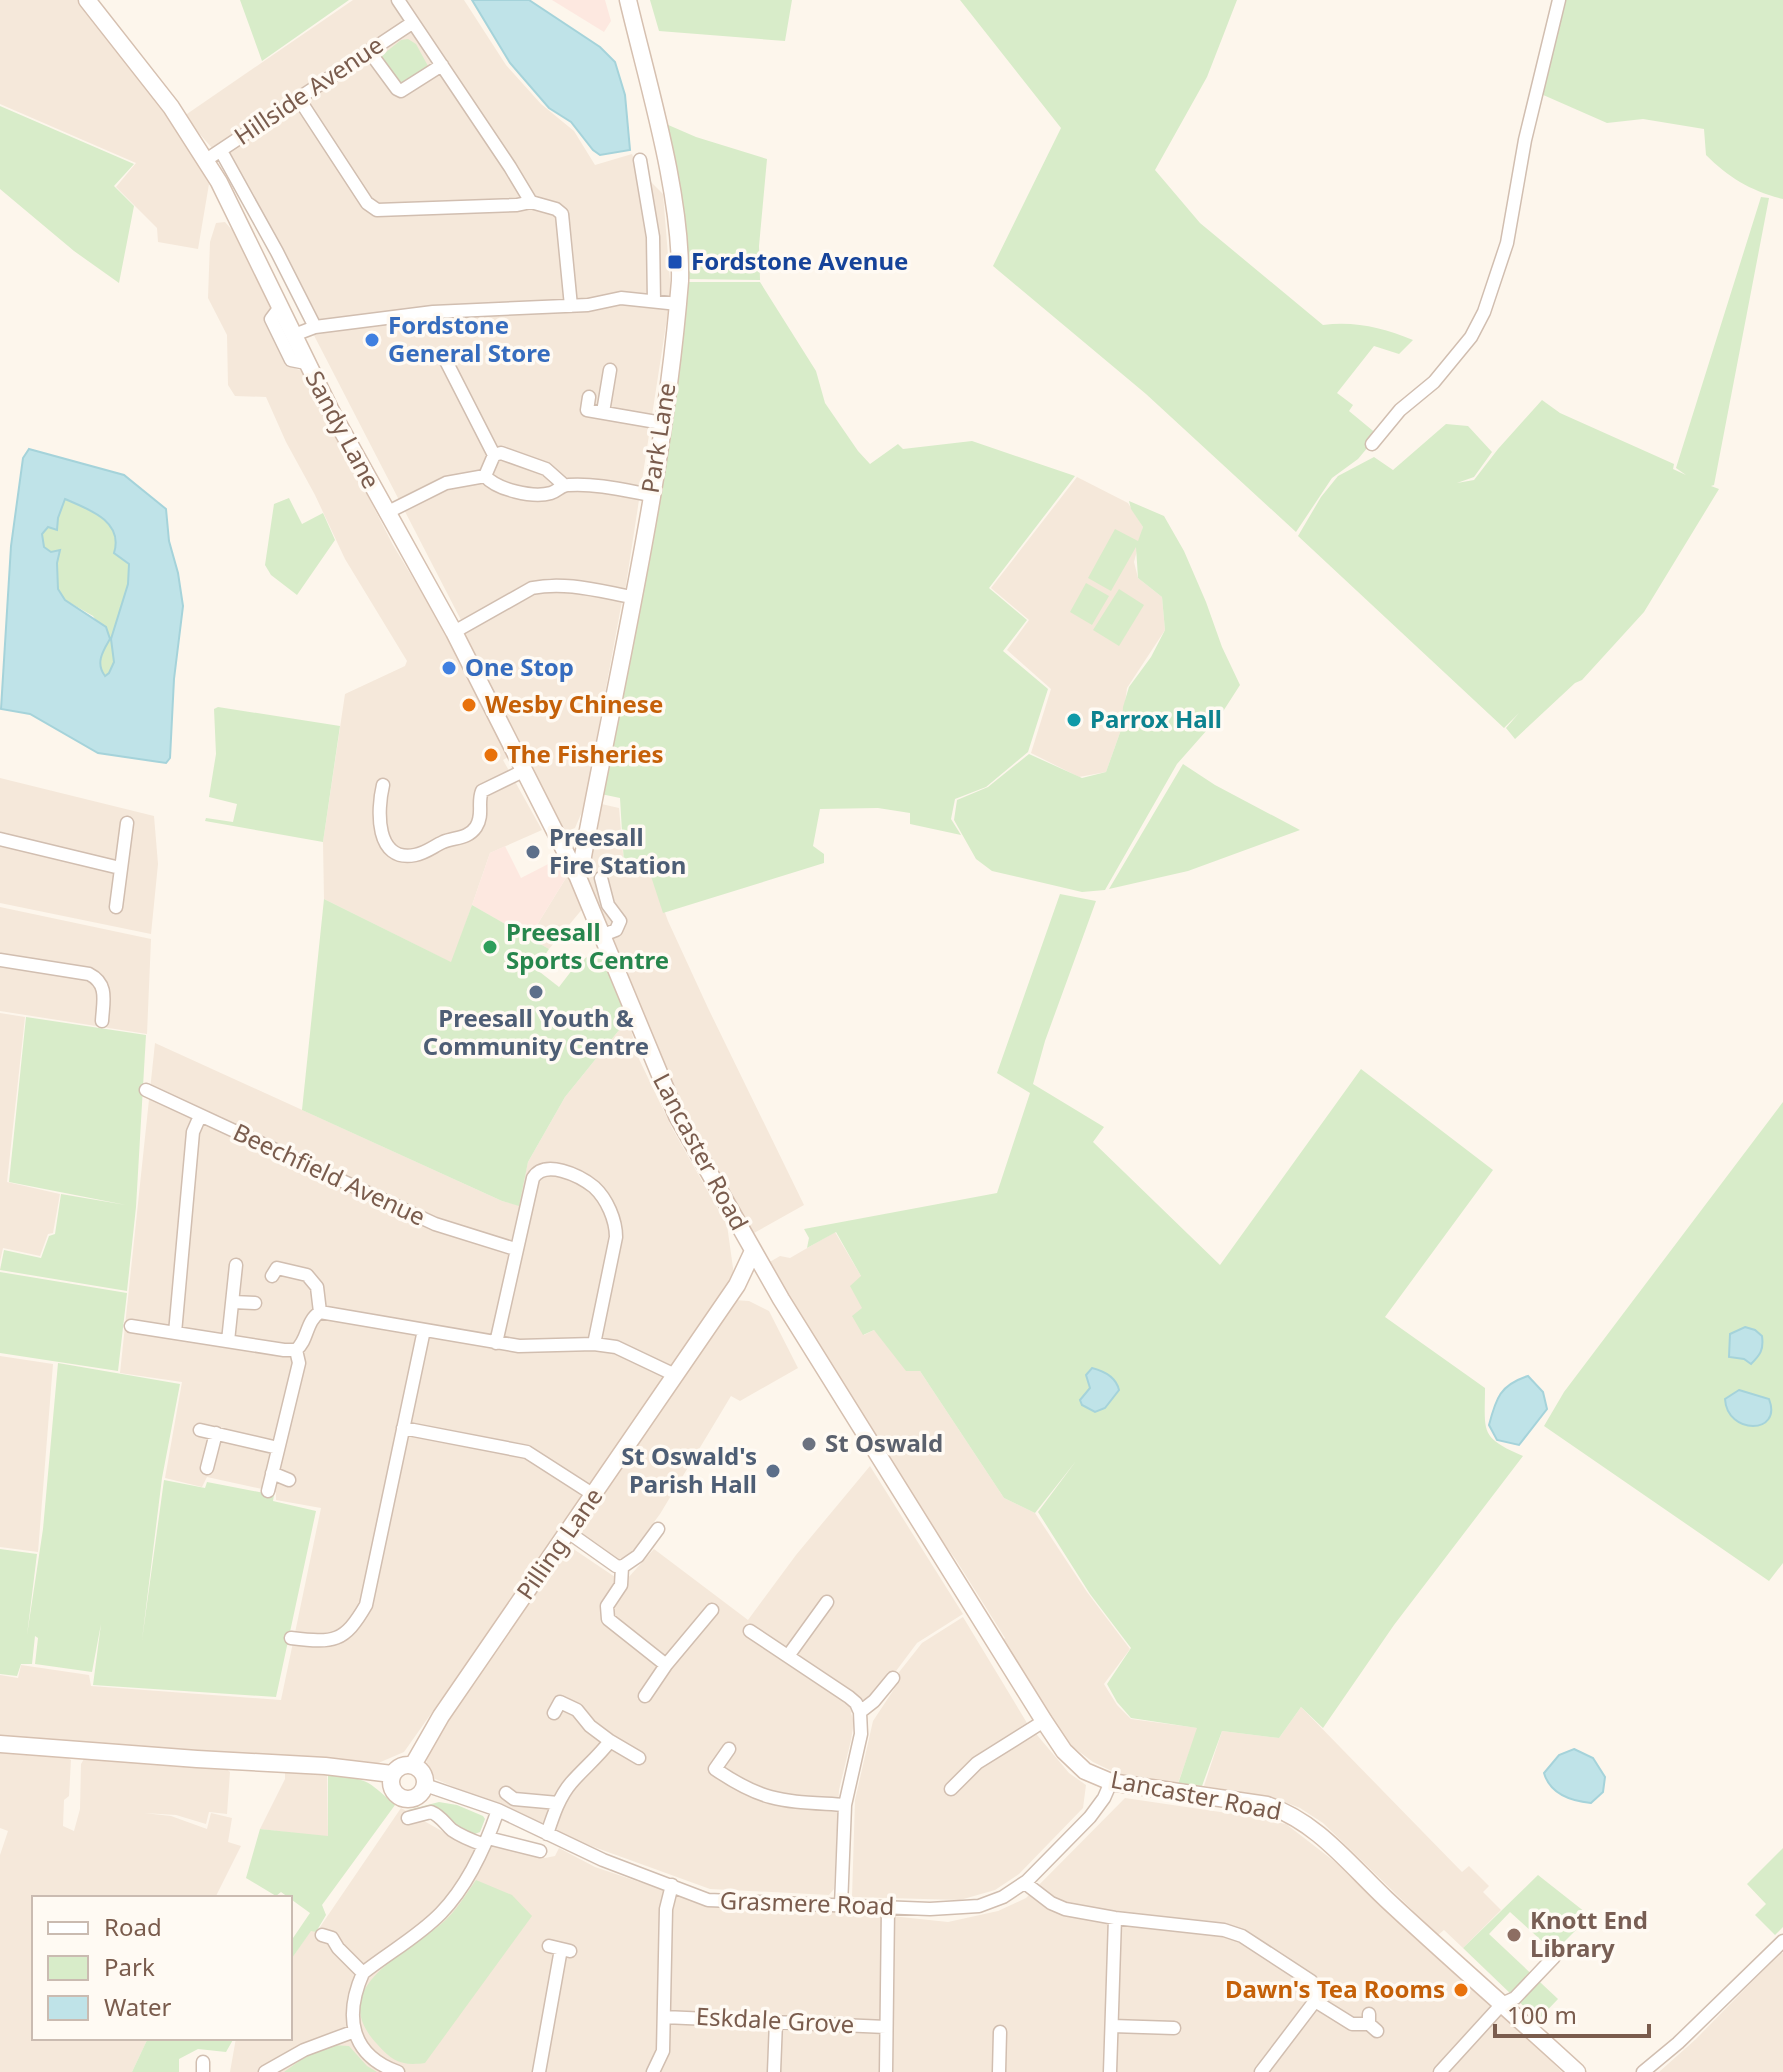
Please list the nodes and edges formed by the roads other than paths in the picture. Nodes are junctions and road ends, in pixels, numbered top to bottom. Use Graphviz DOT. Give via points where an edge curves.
graph roads {
  1 [pos="87,0"];
  2 [pos="398,0"];
  3 [pos="628,0"];
  4 [pos="1559,0"];
  5 [pos="412,23"];
  6 [pos="369,51"];
  7 [pos="442,65"];
  8 [pos="299,99"];
  9 [pos="214,155"];
  10 [pos="640,160"];
  11 [pos="531,202"];
  12 [pos="654,301"];
  13 [pos="678,304"];
  14 [pos="571,306"];
  15 [pos="280,307"];
  16 [pos="315,327"];
  17 [pos="294,335"];
  18 [pos="445,359"];
  19 [pos="306,363"];
  20 [pos="610,370"];
  21 [pos="589,397"];
  22 [pos="603,412"];
  23 [pos="662,423"];
  24 [pos="1372,444"];
  25 [pos="494,455"];
  26 [pos="485,476"];
  27 [pos="564,485"];
  28 [pos="651,495"];
  29 [pos="386,513"];
  30 [pos="632,597"];
  31 [pos="454,632"];
  32 [pos="523,771"];
  33 [pos="383,785"];
  34 [pos="127,823"];
  35 [pos="587,834"];
  36 [pos="0,839"];
  37 [pos="559,842"];
  38 [pos="120,868"];
  39 [pos="576,874"];
  40 [pos="601,878"];
  41 [pos="116,907"];
  42 [pos="603,935"];
  43 [pos="0,960"];
  44 [pos="102,1021"];
  45 [pos="146,1090"];
  46 [pos="200,1116"];
  47 [pos="515,1249"];
  48 [pos="756,1255"];
  49 [pos="236,1265"];
  50 [pos="272,1276"];
  51 [pos="771,1281"];
  52 [pos="737,1285"];
  53 [pos="233,1302"];
  54 [pos="255,1303"];
  55 [pos="320,1312"];
  56 [pos="131,1326"];
  57 [pos="424,1330"];
  58 [pos="175,1333"];
  59 [pos="228,1341"];
  60 [pos="496,1343"];
  61 [pos="594,1344"];
  62 [pos="296,1350"];
  63 [pos="675,1375"];
  64 [pos="403,1428"];
  65 [pos="200,1430"];
  66 [pos="216,1433"];
  67 [pos="278,1448"];
  68 [pos="207,1468"];
  69 [pos="272,1473"];
  70 [pos="289,1480"];
  71 [pos="268,1491"];
  72 [pos="594,1495"];
  73 [pos="658,1529"];
  74 [pos="568,1532"];
  75 [pos="622,1567"];
  76 [pos="827,1602"];
  77 [pos="712,1610"];
  78 [pos="750,1631"];
  79 [pos="291,1638"];
  80 [pos="788,1656"];
  81 [pos="666,1665"];
  82 [pos="893,1678"];
  83 [pos="645,1696"];
  84 [pos="558,1702"];
  85 [pos="860,1712"];
  86 [pos="1044,1721"];
  87 [pos="610,1741"];
  88 [pos="0,1744"];
  89 [pos="729,1749"];
  90 [pos="639,1758"];
  91 [pos="413,1765"];
  92 [pos="392,1774"];
  93 [pos="1111,1782"];
  94 [pos="425,1785"];
  95 [pos="951,1789"];
  96 [pos="506,1793"];
  97 [pos="558,1803"];
  98 [pos="845,1805"];
  99 [pos="498,1810"];
  100 [pos="414,1820"];
  101 [pos="547,1834"];
  102 [pos="486,1842"];
  103 [pos="540,1851"];
  104 [pos="1025,1883"];
  105 [pos="672,1885"];
  106 [pos="841,1906"];
  107 [pos="888,1908"];
  108 [pos="1115,1918"];
  109 [pos="331,1935"];
  110 [pos="1783,1941"];
  111 [pos="560,1949"];
  112 [pos="1554,1957"];
  113 [pos="363,1973"];
  114 [pos="1315,2001"];
  115 [pos="1502,2004"];
  116 [pos="664,2017"];
  117 [pos="776,2021"];
  118 [pos="1372,2023"];
  119 [pos="1112,2026"];
  120 [pos="886,2027"];
  121 [pos="1174,2028"];
  122 [pos="355,2031"];
  123 [pos="1001,2033"];
  124 [pos="265,2072"];
  125 [pos="398,2072"];
  126 [pos="539,2072"];
  127 [pos="653,2072"];
  128 [pos="774,2072"];
  129 [pos="886,2072"];
  130 [pos="999,2072"];
  131 [pos="1110,2072"];
  132 [pos="1261,2072"];
  133 [pos="1440,2072"];
  134 [pos="1577,2072"];
  135 [pos="1643,2072"];
  1 -- 9 [label="main road, Sandy Lane"];
  2 -- 5 [label="street"];
  3 -- 13 [label="main road, Park Lane" via="666,163 681,266"];
  4 -- 24 [label="street" via="1507,243 1484,312 1434,382 1400,410"];
  5 -- 6 [label="street, Hillside Avenue"];
  5 -- 7 [label="street"];
  6 -- 7 [label="street" via="401,91"];
  6 -- 8 [label="street, Hillside Avenue"];
  7 -- 11 [label="street"];
  8 -- 9 [label="street, Hillside Avenue"];
  8 -- 11 [label="street" via="371,207"];
  9 -- 15 [label="main road, Sandy Lane"];
  9 -- 16 [label="street, Sandy Lane" via="277,252"];
  10 -- 12 [label="street" via="653,237"];
  11 -- 14 [label="street" via="562,214"];
  12 -- 13 [label="street"];
  12 -- 14 [label="street" via="621,298"];
  13 -- 23 [label="main road, Park Lane"];
  14 -- 16 [label="street" via="433,312"];
  15 -- 17 [label="main road, Sandy Lane"];
  15 -- 19 [label="street" via="271,319 291,360"];
  16 -- 17 [label="street"];
  17 -- 19 [label="main road, Sandy Lane"];
  18 -- 25 [label="street"];
  19 -- 29 [label="main road, Sandy Lane"];
  20 -- 22 [label="street"];
  21 -- 22 [label="street" via="587,410"];
  22 -- 23 [label="street"];
  23 -- 28 [label="main road, Park Lane"];
  25 -- 26 [label="street"];
  25 -- 27 [label="street" via="535,463"];
  26 -- 27 [label="street" via="499,486 536,493 549,494"];
  26 -- 29 [label="street" via="446,483"];
  27 -- 28 [label="street"];
  28 -- 30 [label="main road, Park Lane"];
  29 -- 31 [label="main road, Sandy Lane"];
  30 -- 31 [label="street" via="545,585"];
  30 -- 35 [label="main road, Park Lane"];
  31 -- 32 [label="main road, Sandy Lane"];
  32 -- 33 [label="street" via="482,791 479,820 470,833 407,856 391,849 380,831"];
  32 -- 37 [label="main road, Sandy Lane"];
  34 -- 38 [label="street"];
  35 -- 37 [label="main road"];
  35 -- 39 [label="main road, Park Lane"];
  36 -- 38 [label="street"];
  37 -- 39 [label="main road, Sandy Lane"];
  38 -- 41 [label="street"];
  39 -- 42 [label="main road, Lancaster Road"];
  40 -- 42 [label="street" via="608,905 620,921 616,930"];
  42 -- 48 [label="main road, Lancaster Road" via="667,1096"];
  43 -- 44 [label="street" via="97,978 104,989"];
  45 -- 46 [label="street, Beechfield Avenue"];
  46 -- 47 [label="street, Beechfield Avenue" via="435,1224"];
  46 -- 58 [label="street" via="193,1132"];
  47 -- 60 [label="street"];
  47 -- 61 [label="street" via="539,1170 554,1168 599,1193 615,1221 616,1237"];
  48 -- 51 [label="main road, Lancaster Road"];
  48 -- 52 [label="main road, Pilling Lane"];
  49 -- 53 [label="street"];
  50 -- 55 [label="street" via="277,1268 307,1275 317,1287"];
  51 -- 52 [label="main road"];
  51 -- 86 [label="main road, Lancaster Road"];
  52 -- 63 [label="main road, Pilling Lane"];
  53 -- 54 [label="street"];
  53 -- 59 [label="street"];
  55 -- 57 [label="street"];
  55 -- 62 [label="street"];
  56 -- 58 [label="street"];
  57 -- 60 [label="street"];
  57 -- 64 [label="street"];
  58 -- 59 [label="street"];
  59 -- 62 [label="street"];
  60 -- 61 [label="street"];
  61 -- 63 [label="street" via="616,1347"];
  62 -- 67 [label="street" via="299,1363"];
  63 -- 72 [label="main road, Pilling Lane"];
  64 -- 72 [label="street" via="527,1452"];
  64 -- 79 [label="street" via="366,1605 350,1631 324,1642"];
  65 -- 66 [label="street"];
  66 -- 67 [label="street"];
  66 -- 68 [label="street"];
  67 -- 69 [label="street"];
  69 -- 70 [label="street"];
  69 -- 71 [label="street"];
  72 -- 74 [label="main road, Pilling Lane"];
  73 -- 75 [label="street" via="638,1556"];
  74 -- 75 [label="street"];
  74 -- 91 [label="main road, Pilling Lane"];
  75 -- 81 [label="street" via="621,1585 607,1606 608,1619"];
  76 -- 80 [label="street"];
  77 -- 81 [label="street"];
  78 -- 80 [label="street"];
  80 -- 85 [label="street" via="849,1697"];
  81 -- 83 [label="street"];
  82 -- 85 [label="street"];
  84 -- 87 [label="street" via="577,1710"];
  85 -- 98 [label="street" via="861,1734"];
  86 -- 93 [label="main road, Lancaster Road" via="1085,1771"];
  86 -- 95 [label="street" via="977,1763"];
  87 -- 90 [label="street"];
  87 -- 97 [label="street"];
  88 -- 92 [label="main road"];
  89 -- 98 [label="street" via="712,1772 781,1801"];
  91 -- 92 [label="main road"];
  91 -- 94 [label="main road" via="422,1772"];
  92 -- 94 [label="main road" via="391,1786 402,1797 417,1795"];
  93 -- 104 [label="street, Grasmere Road" via="1090,1817"];
  93 -- 115 [label="main road, Lancaster Road" via="1289,1812 1321,1834"];
  94 -- 99 [label="street, Grasmere Road"];
  96 -- 97 [label="street" via="514,1799"];
  97 -- 101 [label="street"];
  98 -- 106 [label="street"];
  99 -- 101 [label="street, Grasmere Road"];
  99 -- 102 [label="street"];
  100 -- 102 [label="street" via="431,1812 461,1835"];
  101 -- 105 [label="street, Grasmere Road"];
  102 -- 103 [label="street"];
  102 -- 113 [label="street" via="442,1912"];
  104 -- 107 [label="street, Grasmere Road" via="979,1906"];
  104 -- 108 [label="street" via="1065,1909"];
  105 -- 106 [label="street, Grasmere Road" via="708,1900"];
  105 -- 116 [label="street" via="666,1909"];
  106 -- 107 [label="street, Grasmere Road"];
  107 -- 120 [label="street"];
  108 -- 114 [label="street" via="1242,1936 1311,1981 1318,1992"];
  108 -- 119 [label="street"];
  109 -- 113 [label="street"];
  110 -- 135 [label="street"];
  111 -- 126 [label="street"];
  112 -- 115 [label="street" via="1515,1998"];
  113 -- 122 [label="street" via="352,2000"];
  114 -- 118 [label="street" via="1352,2024"];
  114 -- 132 [label="street"];
  115 -- 133 [label="street"];
  115 -- 134 [label="main road, Lancaster Road"];
  116 -- 117 [label="street, Eskdale Grove"];
  116 -- 127 [label="street" via="663,2051"];
  117 -- 120 [label="street, Eskdale Grove"];
  117 -- 128 [label="street"];
  119 -- 121 [label="street"];
  119 -- 131 [label="street"];
  120 -- 129 [label="street"];
  122 -- 124 [label="street"];
  122 -- 125 [label="street" via="367,2052"];
  123 -- 130 [label="street"];
}
